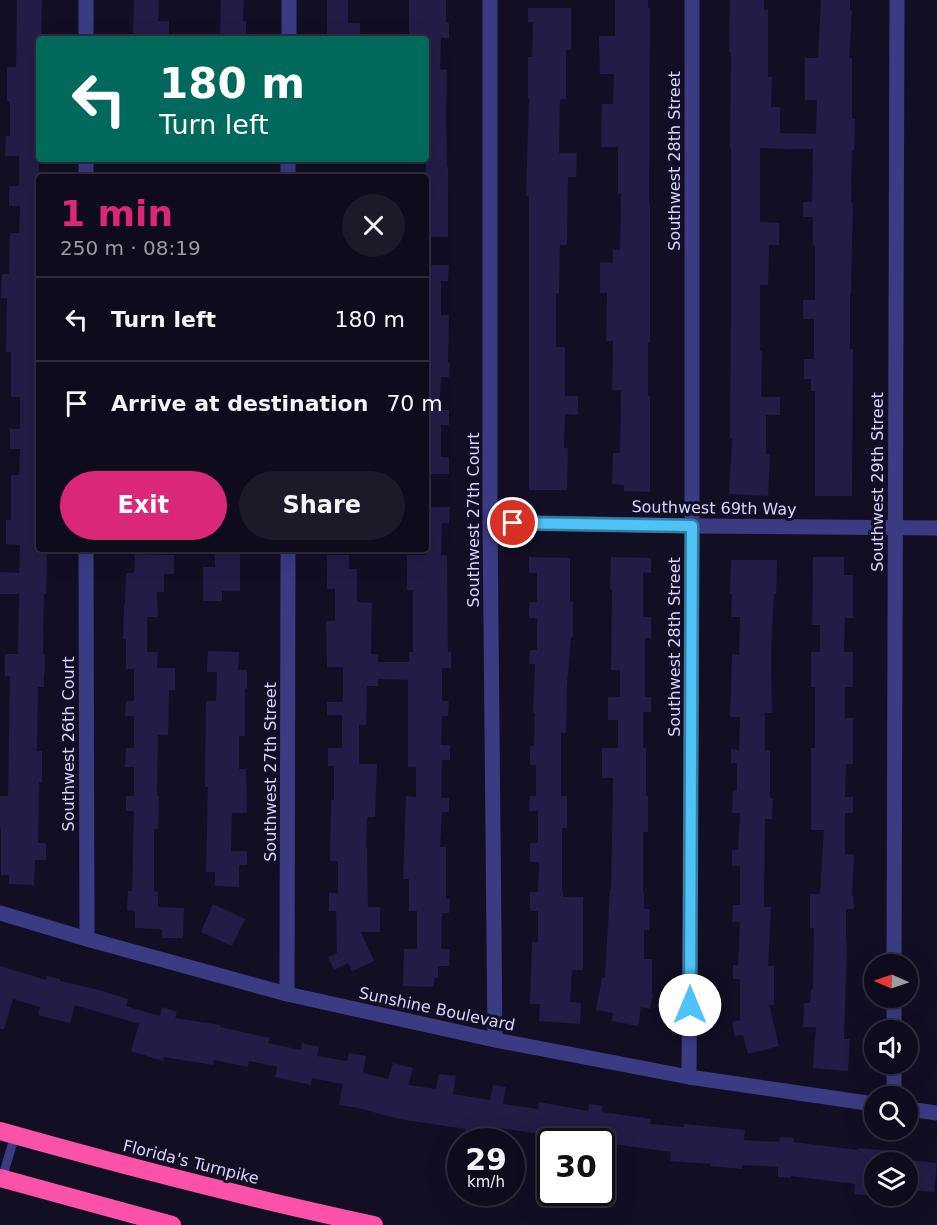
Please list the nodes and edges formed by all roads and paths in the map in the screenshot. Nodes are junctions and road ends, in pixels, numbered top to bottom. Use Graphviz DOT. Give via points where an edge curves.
graph roads {
  1 [pos="86,0"];
  2 [pos="289,0"];
  3 [pos="490,0"];
  4 [pos="692,0"];
  5 [pos="897,0"];
  6 [pos="86,36"];
  7 [pos="289,36"];
  8 [pos="490,522"];
  9 [pos="692,526"];
  10 [pos="894,527"];
  11 [pos="937,528"];
  12 [pos="86,552"];
  13 [pos="288,552"];
  14 [pos="0,913"];
  15 [pos="87,939"];
  16 [pos="894,954"];
  17 [pos="287,994"];
  18 [pos="495,1040"];
  19 [pos="689,1077"];
  20 [pos="864,1103"];
  21 [pos="918,1110"];
  22 [pos="937,1113"];
  23 [pos="8,1133"];
  24 [pos="1,1179"];
  25 [pos="172,1225"];
  26 [pos="374,1225"];
  1 -- 6 [label="street"];
  2 -- 7 [label="street"];
  3 -- 8 [label="street, Southwest 27th Court"];
  4 -- 9 [label="street, Southwest 28th Street"];
  5 -- 10 [label="street, Southwest 29th Street"];
  8 -- 9 [label="street, Southwest 69th Way"];
  8 -- 18 [label="street, Southwest 27th Court"];
  9 -- 10 [label="street, Southwest 69th Way"];
  9 -- 19 [label="street, Southwest 28th Street"];
  10 -- 11 [label="street, Southwest 69th Way"];
  10 -- 16 [label="street, Southwest 29th Street"];
  12 -- 15 [label="street, Southwest 26th Court"];
  13 -- 17 [label="street, Southwest 27th Street"];
  14 -- 15 [label="street, Sunshine Boulevard"];
  15 -- 17 [label="street, Sunshine Boulevard"];
  17 -- 18 [label="street, Sunshine Boulevard"];
  18 -- 19 [label="street, Sunshine Boulevard"];
  19 -- 20 [label="street, Sunshine Boulevard"];
  21 -- 22 [label="street"];
  23 -- 24 [label="lane"];
  23 -- 26 [label="highway, Florida's Turnpike" via="194,1183"];
  24 -- 25 [label="highway"];
}
